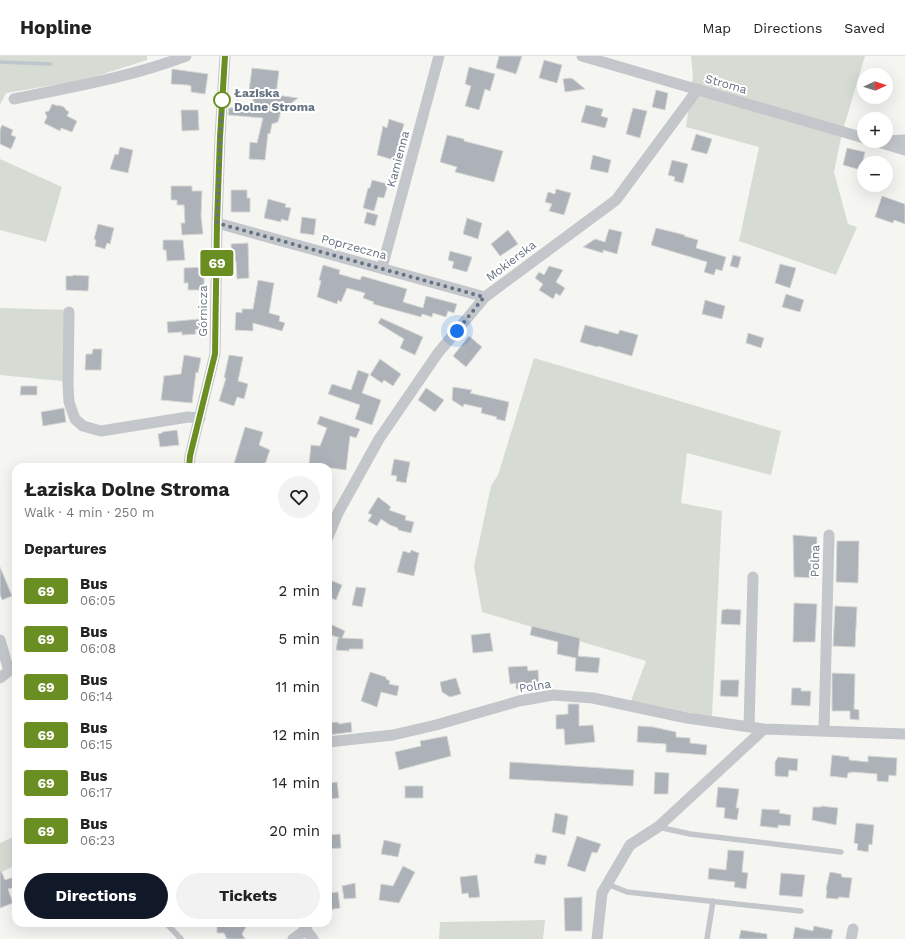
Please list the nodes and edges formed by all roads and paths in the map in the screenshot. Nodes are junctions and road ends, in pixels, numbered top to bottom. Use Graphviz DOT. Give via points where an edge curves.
graph roads {
  1 [pos="186,56"];
  2 [pos="225,56"];
  3 [pos="439,56"];
  4 [pos="582,56"];
  5 [pos="698,89"];
  6 [pos="14,99"];
  7 [pos="857,136"];
  8 [pos="905,140"];
  9 [pos="893,141"];
  10 [pos="893,146"];
  11 [pos="905,150"];
  12 [pos="217,223"];
  13 [pos="382,268"];
  14 [pos="484,297"];
  15 [pos="69,312"];
  16 [pos="200,418"];
  17 [pos="189,463"];
  18 [pos="332,528"];
  19 [pos="829,535"];
  20 [pos="753,577"];
  21 [pos="0,640"];
  22 [pos="12,669"];
  23 [pos="0,678"];
  24 [pos="749,727"];
  25 [pos="764,729"];
  26 [pos="824,731"];
  27 [pos="905,734"];
  28 [pos="332,742"];
  29 [pos="658,827"];
  30 [pos="841,852"];
  31 [pos="607,884"];
  32 [pos="713,901"];
  33 [pos="801,911"];
  34 [pos="170,927"];
  35 [pos="306,927"];
  36 [pos="307,927"];
  37 [pos="181,939"];
  38 [pos="293,939"];
  39 [pos="313,939"];
  40 [pos="597,939"];
  41 [pos="707,939"];
  1 -- 6 [label="street" via="164,65"];
  2 -- 12 [label="street, Górnicza"];
  3 -- 13 [label="street, Kamienna"];
  4 -- 5 [label="street, Stroma"];
  5 -- 7 [label="street, Stroma"];
  5 -- 14 [label="street, Mokierska" via="616,200"];
  8 -- 9 [label="street"];
  10 -- 11 [label="street"];
  12 -- 13 [label="street, Poprzeczna"];
  12 -- 16 [label="street, Górnicza" via="215,354"];
  13 -- 14 [label="street, Poprzeczna"];
  14 -- 18 [label="street, Mokierska" via="438,353 379,439"];
  15 -- 16 [label="street" via="70,402 75,419 83,426 101,431"];
  16 -- 17 [label="street, Górnicza"];
  19 -- 26 [label="street, Polna"];
  20 -- 24 [label="street"];
  21 -- 22 [label="street"];
  22 -- 23 [label="street"];
  24 -- 25 [label="street, Polna"];
  24 -- 28 [label="street, Polna" via="687,718 593,698 553,695 519,701 393,735"];
  25 -- 26 [label="street, Polna"];
  25 -- 29 [label="street"];
  26 -- 27 [label="street, Polna"];
  29 -- 30 [label="lane" via="690,834"];
  29 -- 31 [label="street" via="630,845"];
  31 -- 32 [label="lane" via="627,892"];
  31 -- 40 [label="street" via="602,893"];
  32 -- 33 [label="lane"];
  32 -- 41 [label="lane"];
  34 -- 37 [label="lane"];
  35 -- 38 [label="street"];
  36 -- 39 [label="street"];
}
